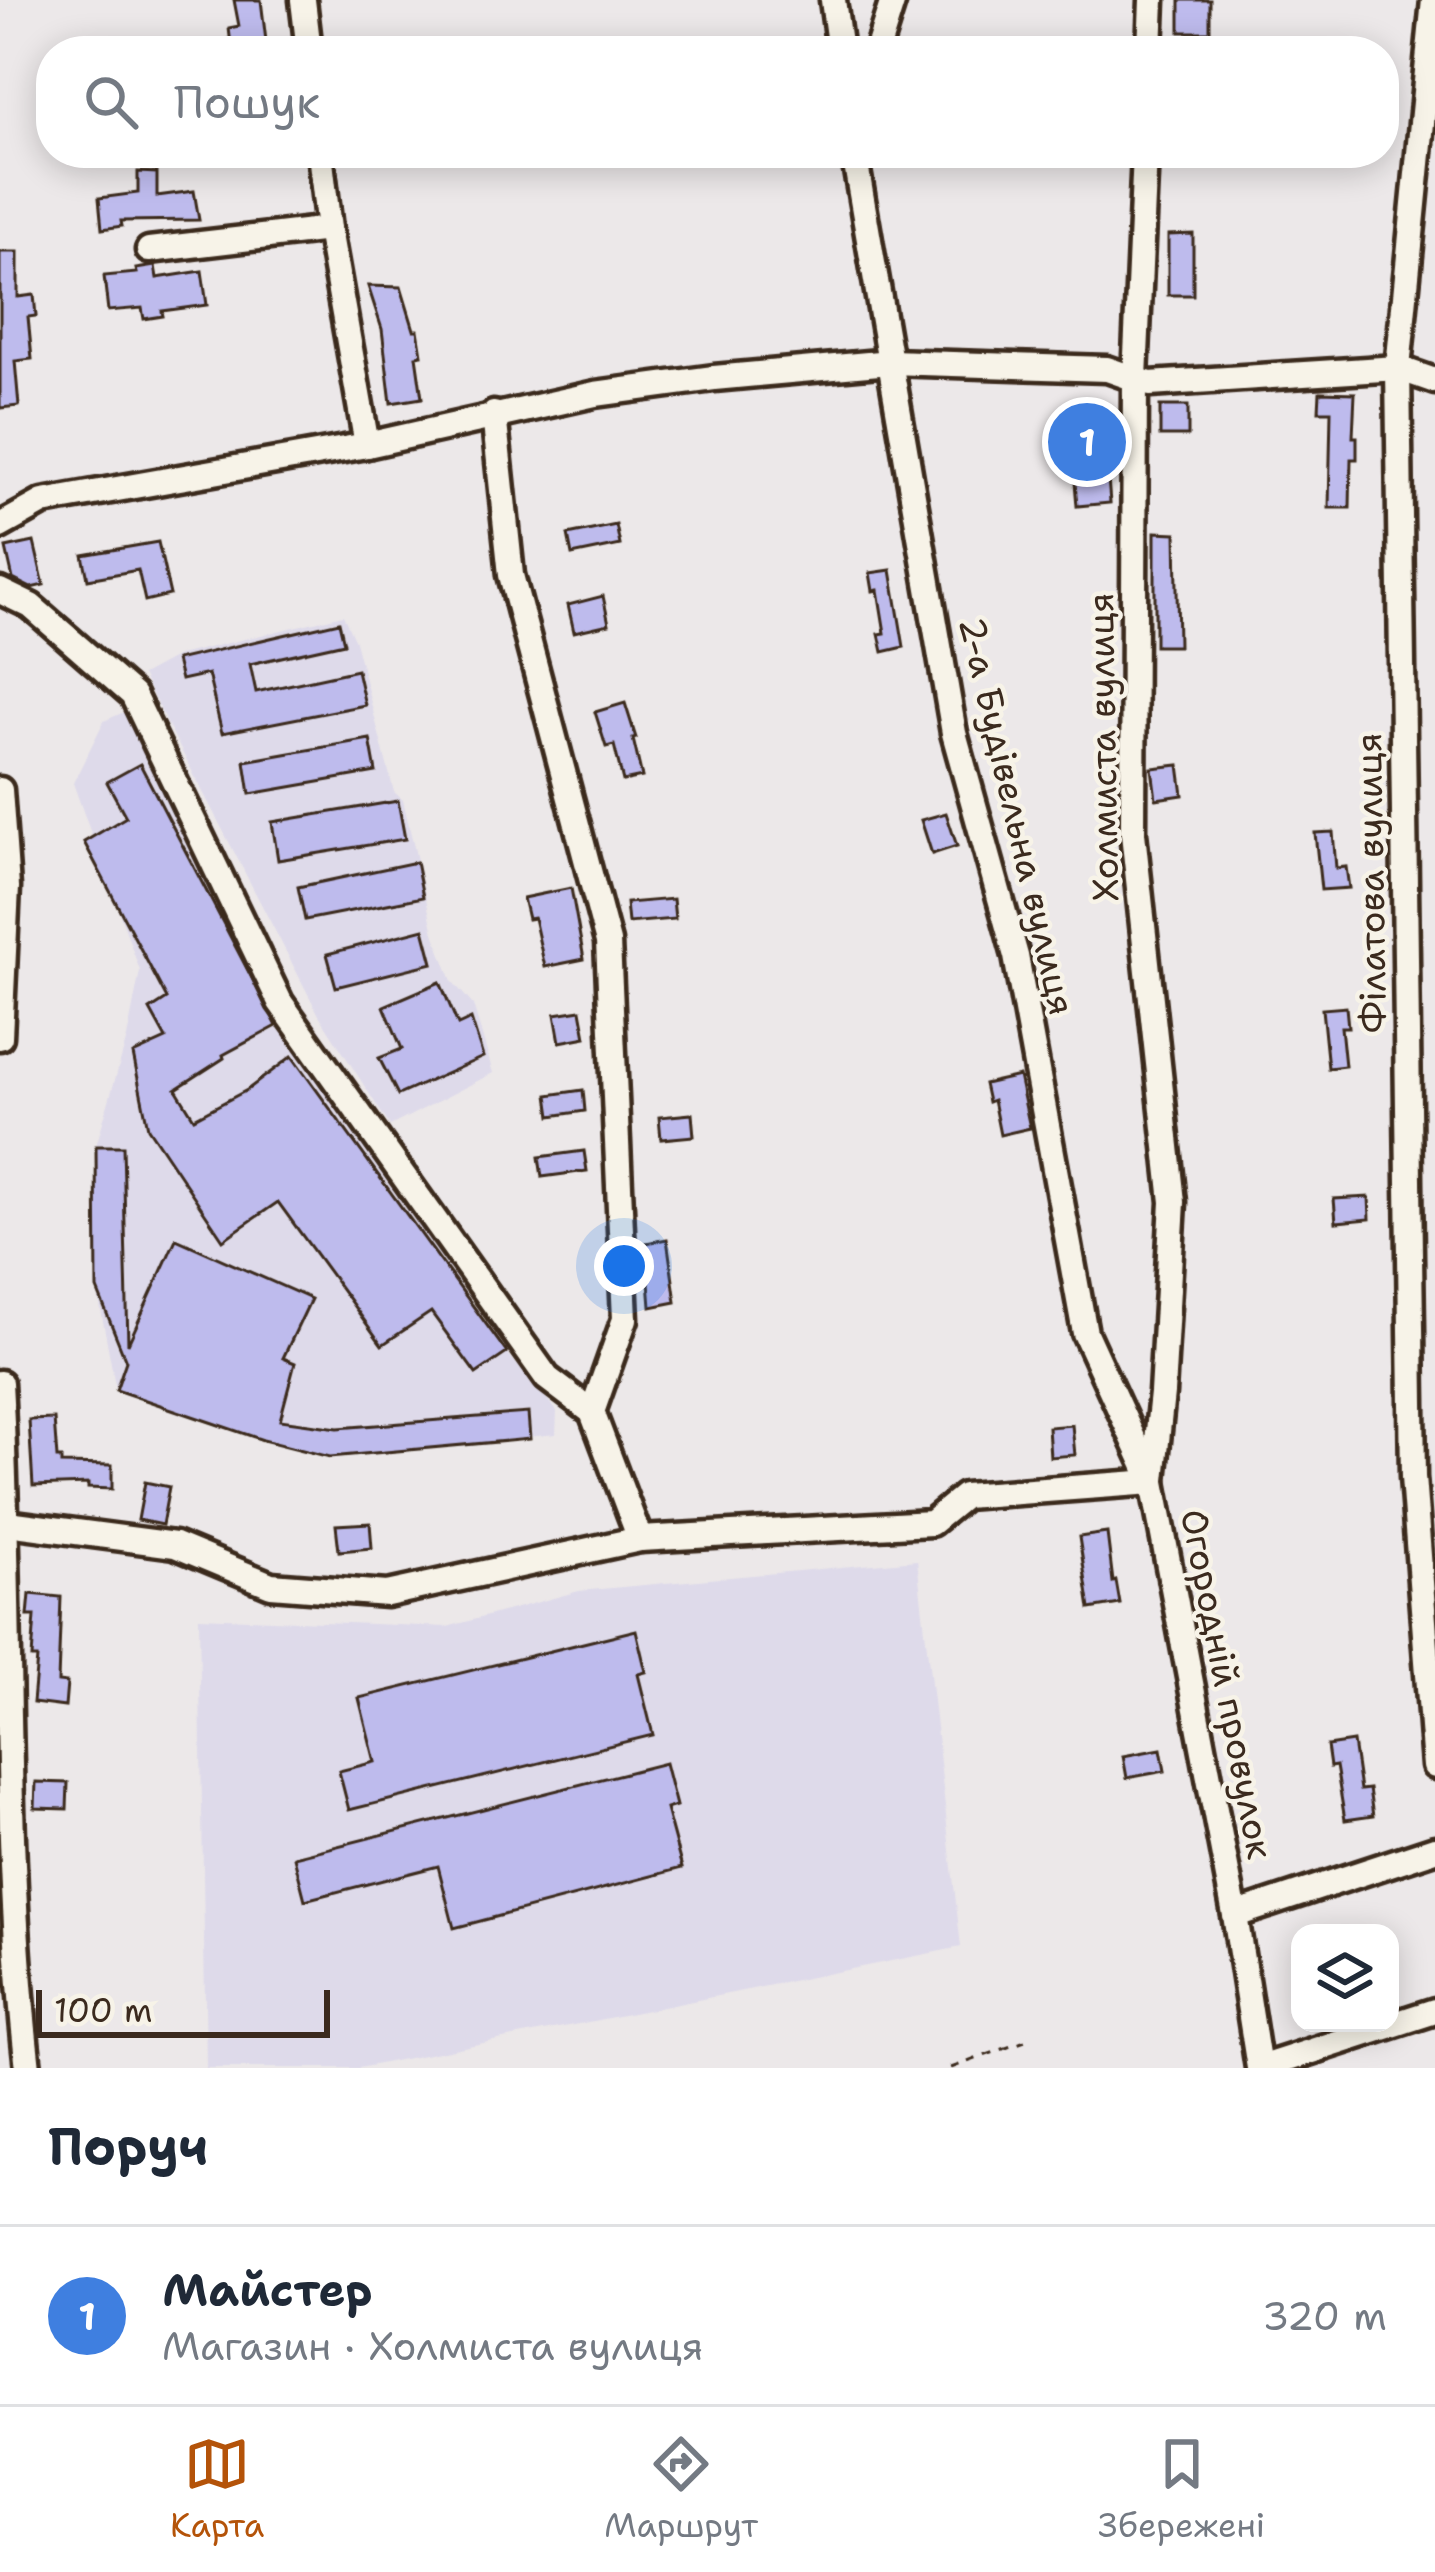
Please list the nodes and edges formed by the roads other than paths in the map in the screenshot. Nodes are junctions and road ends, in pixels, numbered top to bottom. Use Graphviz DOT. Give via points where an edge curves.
graph roads {
  1 [pos="303,0"];
  2 [pos="833,0"];
  3 [pos="892,0"];
  4 [pos="1152,0"];
  5 [pos="1434,0"];
  6 [pos="307,36"];
  7 [pos="838,36"];
  8 [pos="881,36"];
  9 [pos="1151,36"];
  10 [pos="322,168"];
  11 [pos="857,168"];
  12 [pos="1144,168"];
  13 [pos="329,229"];
  14 [pos="149,250"];
  15 [pos="890,362"];
  16 [pos="1398,368"];
  17 [pos="1135,377"];
  18 [pos="1435,381"];
  19 [pos="494,414"];
  20 [pos="367,445"];
  21 [pos="0,526"];
  22 [pos="0,592"];
  23 [pos="0,790"];
  24 [pos="0,1036"];
  25 [pos="0,1383"];
  26 [pos="592,1412"];
  27 [pos="1424,1476"];
  28 [pos="1153,1482"];
  29 [pos="4,1522"];
  30 [pos="640,1539"];
  31 [pos="1435,1766"];
  32 [pos="1435,1849"];
  33 [pos="1234,1916"];
  34 [pos="8,1968"];
  35 [pos="1435,2011"];
  36 [pos="28,2068"];
  37 [pos="1259,2068"];
  1 -- 6 [label="street"];
  2 -- 7 [label="street"];
  3 -- 8 [label="street"];
  4 -- 9 [label="street"];
  5 -- 16 [label="street, Філатова вулиця"];
  10 -- 13 [label="street"];
  11 -- 15 [label="street, 2-а Будівельна вулиця"];
  12 -- 17 [label="street, Холмиста вулиця"];
  13 -- 14 [label="street"];
  13 -- 20 [label="street"];
  15 -- 17 [label="street" via="1107,369"];
  15 -- 19 [label="street" via="714,378"];
  15 -- 28 [label="street, 2-а Будівельна вулиця" via="954,733 1016,956 1085,1333"];
  16 -- 17 [label="street" via="1150,384"];
  16 -- 18 [label="street"];
  16 -- 27 [label="street, Філатова вулиця"];
  17 -- 28 [label="street, Холмиста вулиця" via="1132,833 1173,1202"];
  19 -- 20 [label="street"];
  19 -- 26 [label="street" via="512,575 608,942 625,1319"];
  20 -- 21 [label="street" via="43,502"];
  22 -- 26 [label="street" via="31,606 133,695 280,1002 547,1378"];
  23 -- 24 [label="street" via="7,886"];
  25 -- 29 [label="street"];
  26 -- 30 [label="street"];
  27 -- 31 [label="street, Філатова вулиця"];
  28 -- 30 [label="street, Огородній провулок" via="964,1496 931,1523"];
  28 -- 33 [label="street, Огородній провулок"];
  29 -- 30 [label="street, Огородній провулок" via="175,1545 271,1585 387,1594"];
  29 -- 34 [label="street"];
  32 -- 33 [label="street"];
  33 -- 37 [label="street, Огородній провулок"];
  34 -- 36 [label="street"];
  35 -- 37 [label="street"];
}
